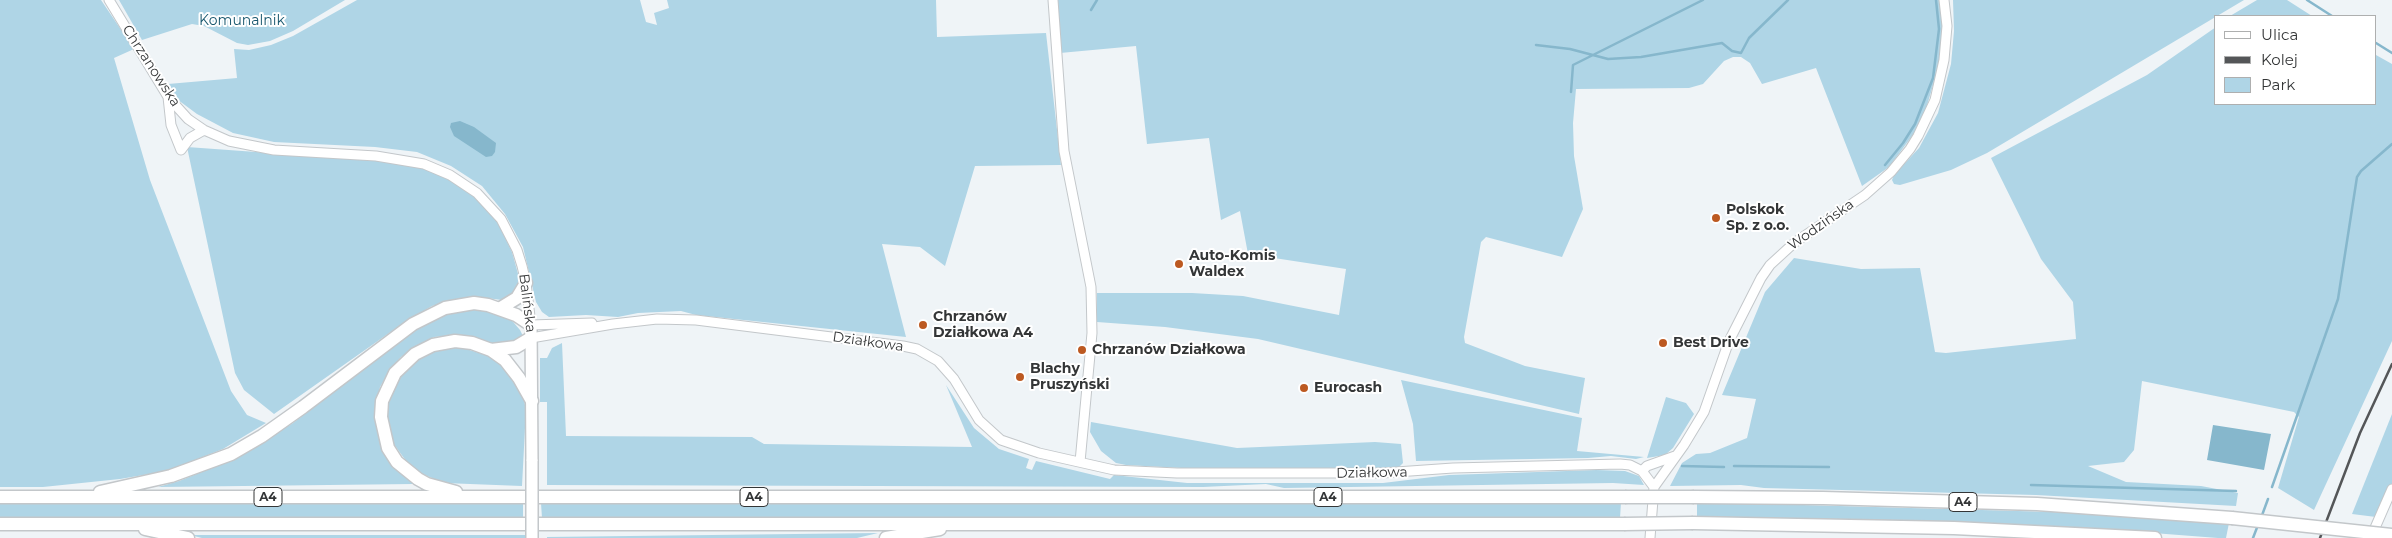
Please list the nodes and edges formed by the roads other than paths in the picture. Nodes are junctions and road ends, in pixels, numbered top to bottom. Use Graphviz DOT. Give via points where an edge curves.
graph roads {
  1 [pos="109,0"];
  2 [pos="1053,0"];
  3 [pos="1944,0"];
  4 [pos="168,97"];
  5 [pos="204,130"];
  6 [pos="315,152"];
  7 [pos="526,283"];
  8 [pos="499,309"];
  9 [pos="613,324"];
  10 [pos="531,331"];
  11 [pos="491,350"];
  12 [pos="532,401"];
  13 [pos="1679,453"];
  14 [pos="1080,462"];
  15 [pos="1642,471"];
  16 [pos="1654,488"];
  17 [pos="2392,489"];
  18 [pos="0,497"];
  19 [pos="61,497"];
  20 [pos="476,497"];
  21 [pos="113,523"];
  22 [pos="980,523"];
  23 [pos="0,524"];
  24 [pos="2392,535"];
  25 [pos="188,538"];
  26 [pos="532,538"];
  27 [pos="886,538"];
  28 [pos="1650,538"];
  29 [pos="2155,538"];
  30 [pos="2371,538"];
  1 -- 4 [label="street, Chrzanowska"];
  2 -- 14 [label="street" via="1064,151 1092,287 1090,360"];
  3 -- 13 [label="street, Wodzińska" via="1947,26 1939,86 1928,117 1914,142 1891,172 1865,194 1794,242 1770,265 1729,341 1704,412"];
  4 -- 5 [label="street, Chrzanowska" via="188,119"];
  4 -- 5 [label="street" via="171,125 181,150 190,138"];
  5 -- 6 [label="street, Chrzanowska" via="229,141 274,150"];
  6 -- 7 [label="street, Balińska" via="376,156 424,164 450,175 477,192 501,219 517,250"];
  7 -- 8 [label="highway" via="517,298"];
  7 -- 10 [label="street, Balińska"];
  8 -- 10 [label="highway" via="516,315"];
  8 -- 19 [label="highway" via="474,304 453,306 413,324 262,436 215,461 155,481"];
  9 -- 10 [label="street, Działkowa"];
  9 -- 10 [label="street, Działkowa"];
  9 -- 14 [label="street, Działkowa" via="657,319 696,320 917,349 938,361 979,420 1001,440"];
  10 -- 11 [label="highway" via="516,347"];
  10 -- 12 [label="main road, Balińska"];
  11 -- 12 [label="highway" via="505,360"];
  11 -- 20 [label="highway" via="454,341 433,345 415,354 395,372 382,401 380,417 383,434 396,462 407,472 427,484"];
  12 -- 26 [label="main road, Balińska, bridge"];
  13 -- 15 [label="street"];
  13 -- 16 [label="street, Wodzińska"];
  14 -- 15 [label="street, Działkowa" via="1127,472 1177,473 1409,473 1453,468 1613,464 1630,465"];
  15 -- 16 [label="street"];
  16 -- 28 [label="street"];
  17 -- 30 [label="street"];
  18 -- 19 [label="highway, A4"];
  19 -- 20 [label="highway, A4"];
  20 -- 24 [label="highway, A4, bridge" via="1832,498 2029,504 2232,518"];
  21 -- 22 [label="highway, A4"];
  21 -- 23 [label="highway, A4"];
  21 -- 25 [label="highway"];
  22 -- 27 [label="highway"];
  22 -- 29 [label="highway, A4, bridge" via="1693,523 1954,528"];
}
